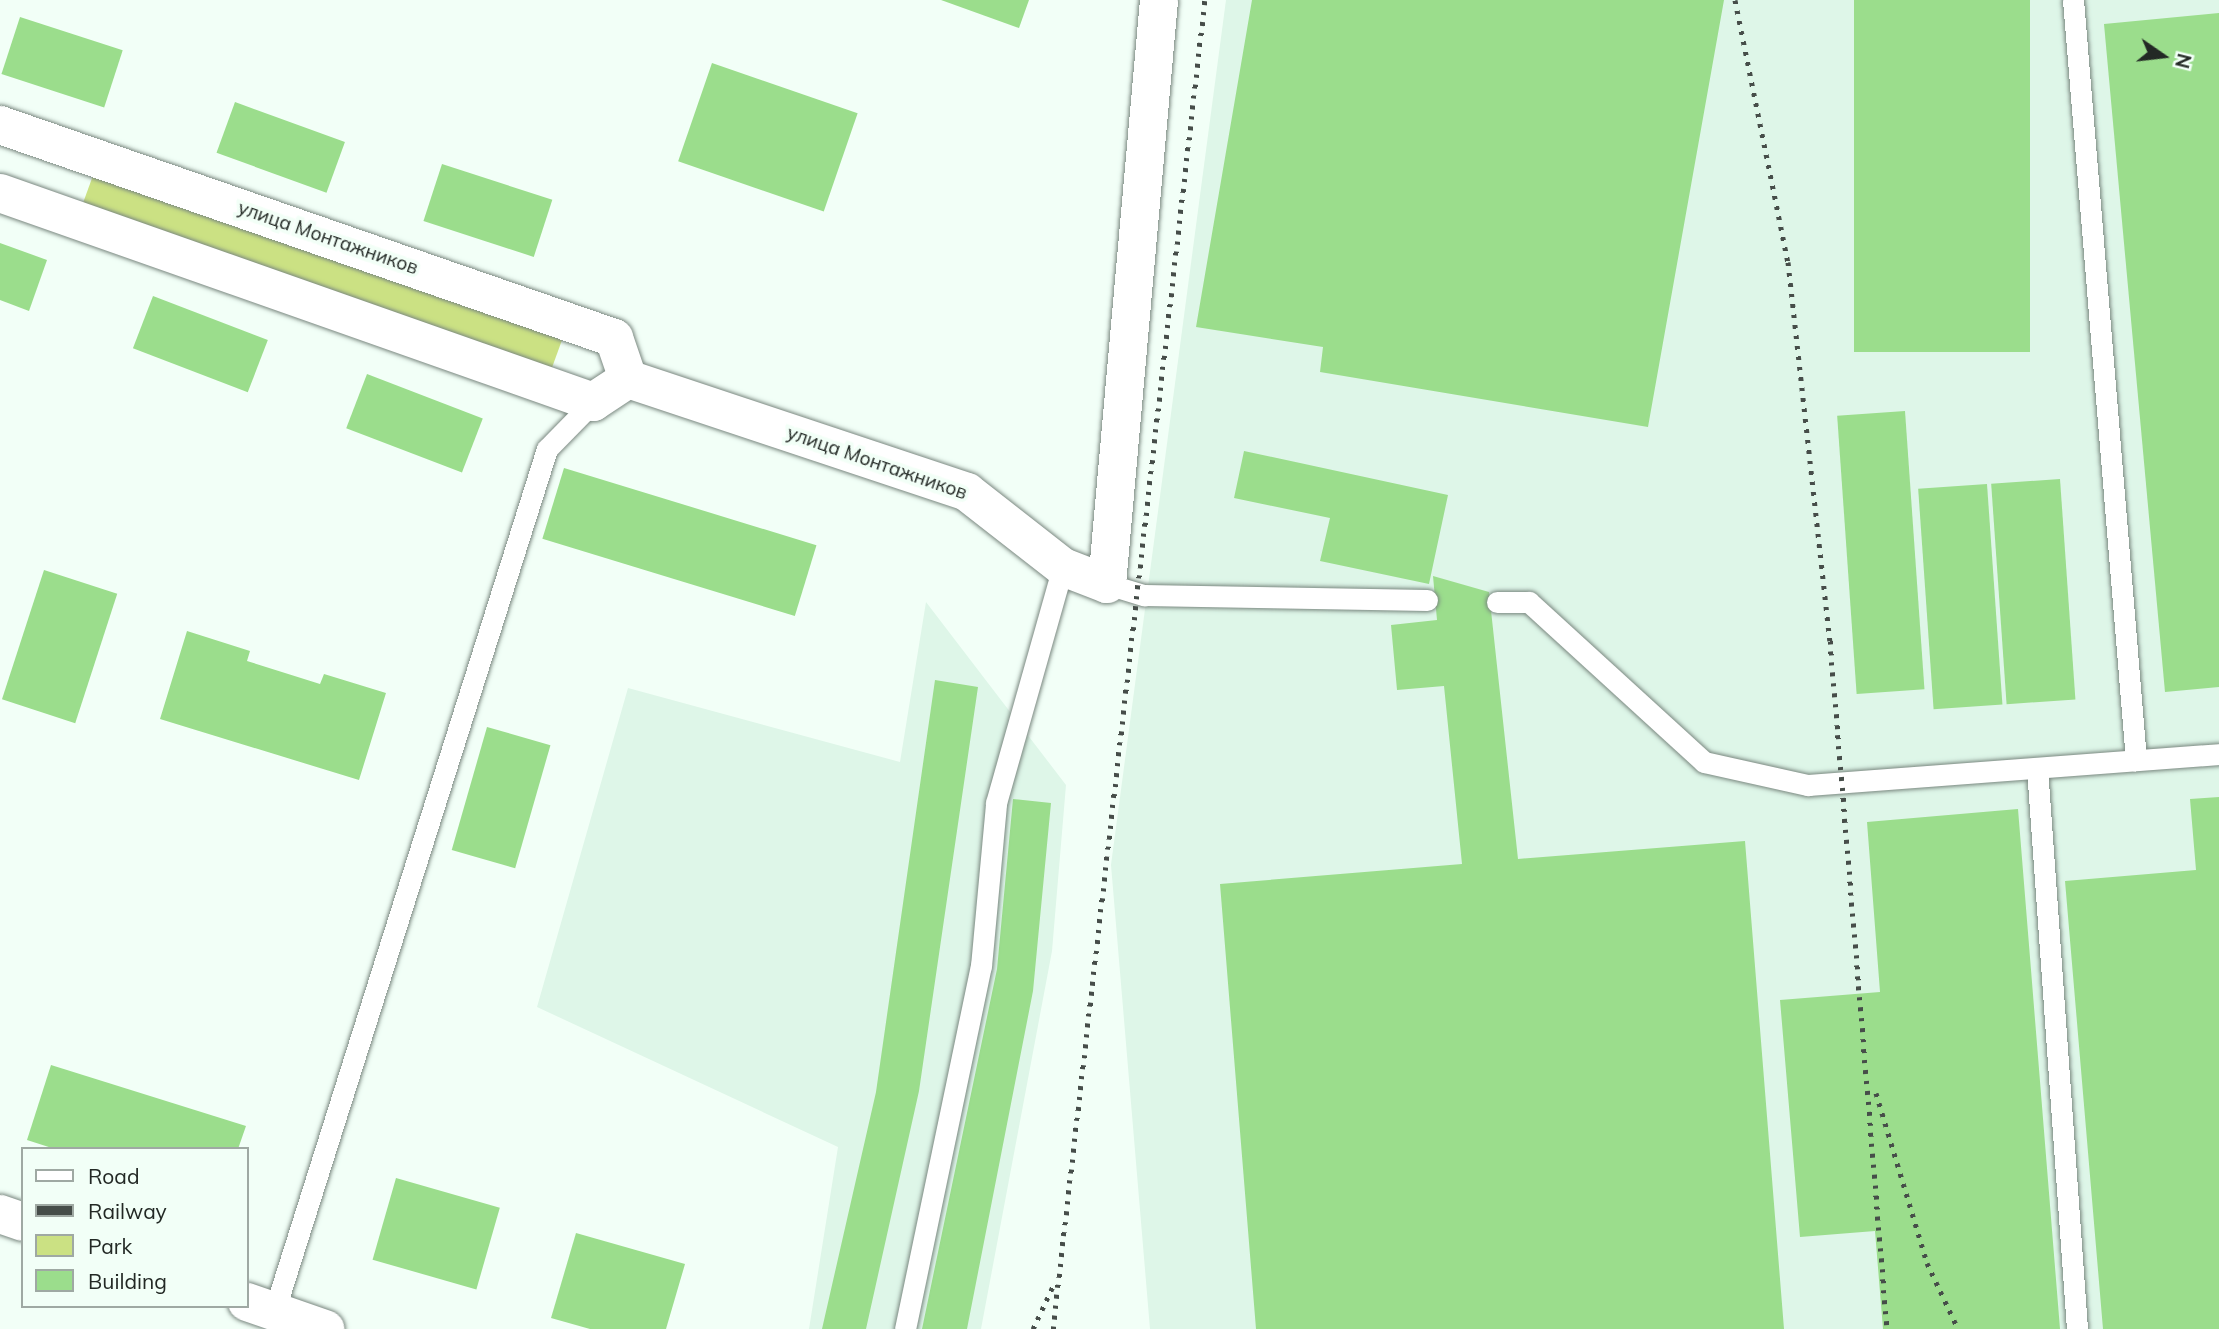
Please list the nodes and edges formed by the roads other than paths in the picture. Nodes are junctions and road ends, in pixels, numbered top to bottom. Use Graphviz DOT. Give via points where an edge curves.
graph roads {
  1 [pos="1159,0"];
  2 [pos="2073,0"];
  3 [pos="0,125"];
  4 [pos="0,193"];
  5 [pos="628,379"];
  6 [pos="593,402"];
  7 [pos="1063,566"];
  8 [pos="1107,584"];
  9 [pos="1427,600"];
  10 [pos="1497,602"];
  11 [pos="2219,754"];
  12 [pos="2136,760"];
  13 [pos="2036,768"];
  14 [pos="0,1214"];
  15 [pos="21,1222"];
  16 [pos="260,1307"];
  17 [pos="325,1329"];
  18 [pos="905,1329"];
  19 [pos="2077,1329"];
  1 -- 8 [label="street"];
  2 -- 12 [label="lane"];
  3 -- 5 [label="street, улица Монтажников" via="614,338"];
  4 -- 6 [label="street"];
  5 -- 6 [label="street"];
  5 -- 7 [label="street, улица Монтажников" via="967,492"];
  6 -- 16 [label="lane" via="547,449"];
  7 -- 8 [label="street, улица Монтажников"];
  7 -- 18 [label="lane" via="996,803 981,966"];
  8 -- 9 [label="lane" via="1144,595"];
  10 -- 13 [label="lane" via="1529,602 1704,762 1808,785"];
  11 -- 12 [label="lane"];
  12 -- 13 [label="lane"];
  13 -- 19 [label="lane"];
  14 -- 15 [label="street"];
  16 -- 17 [label="street"];
}
